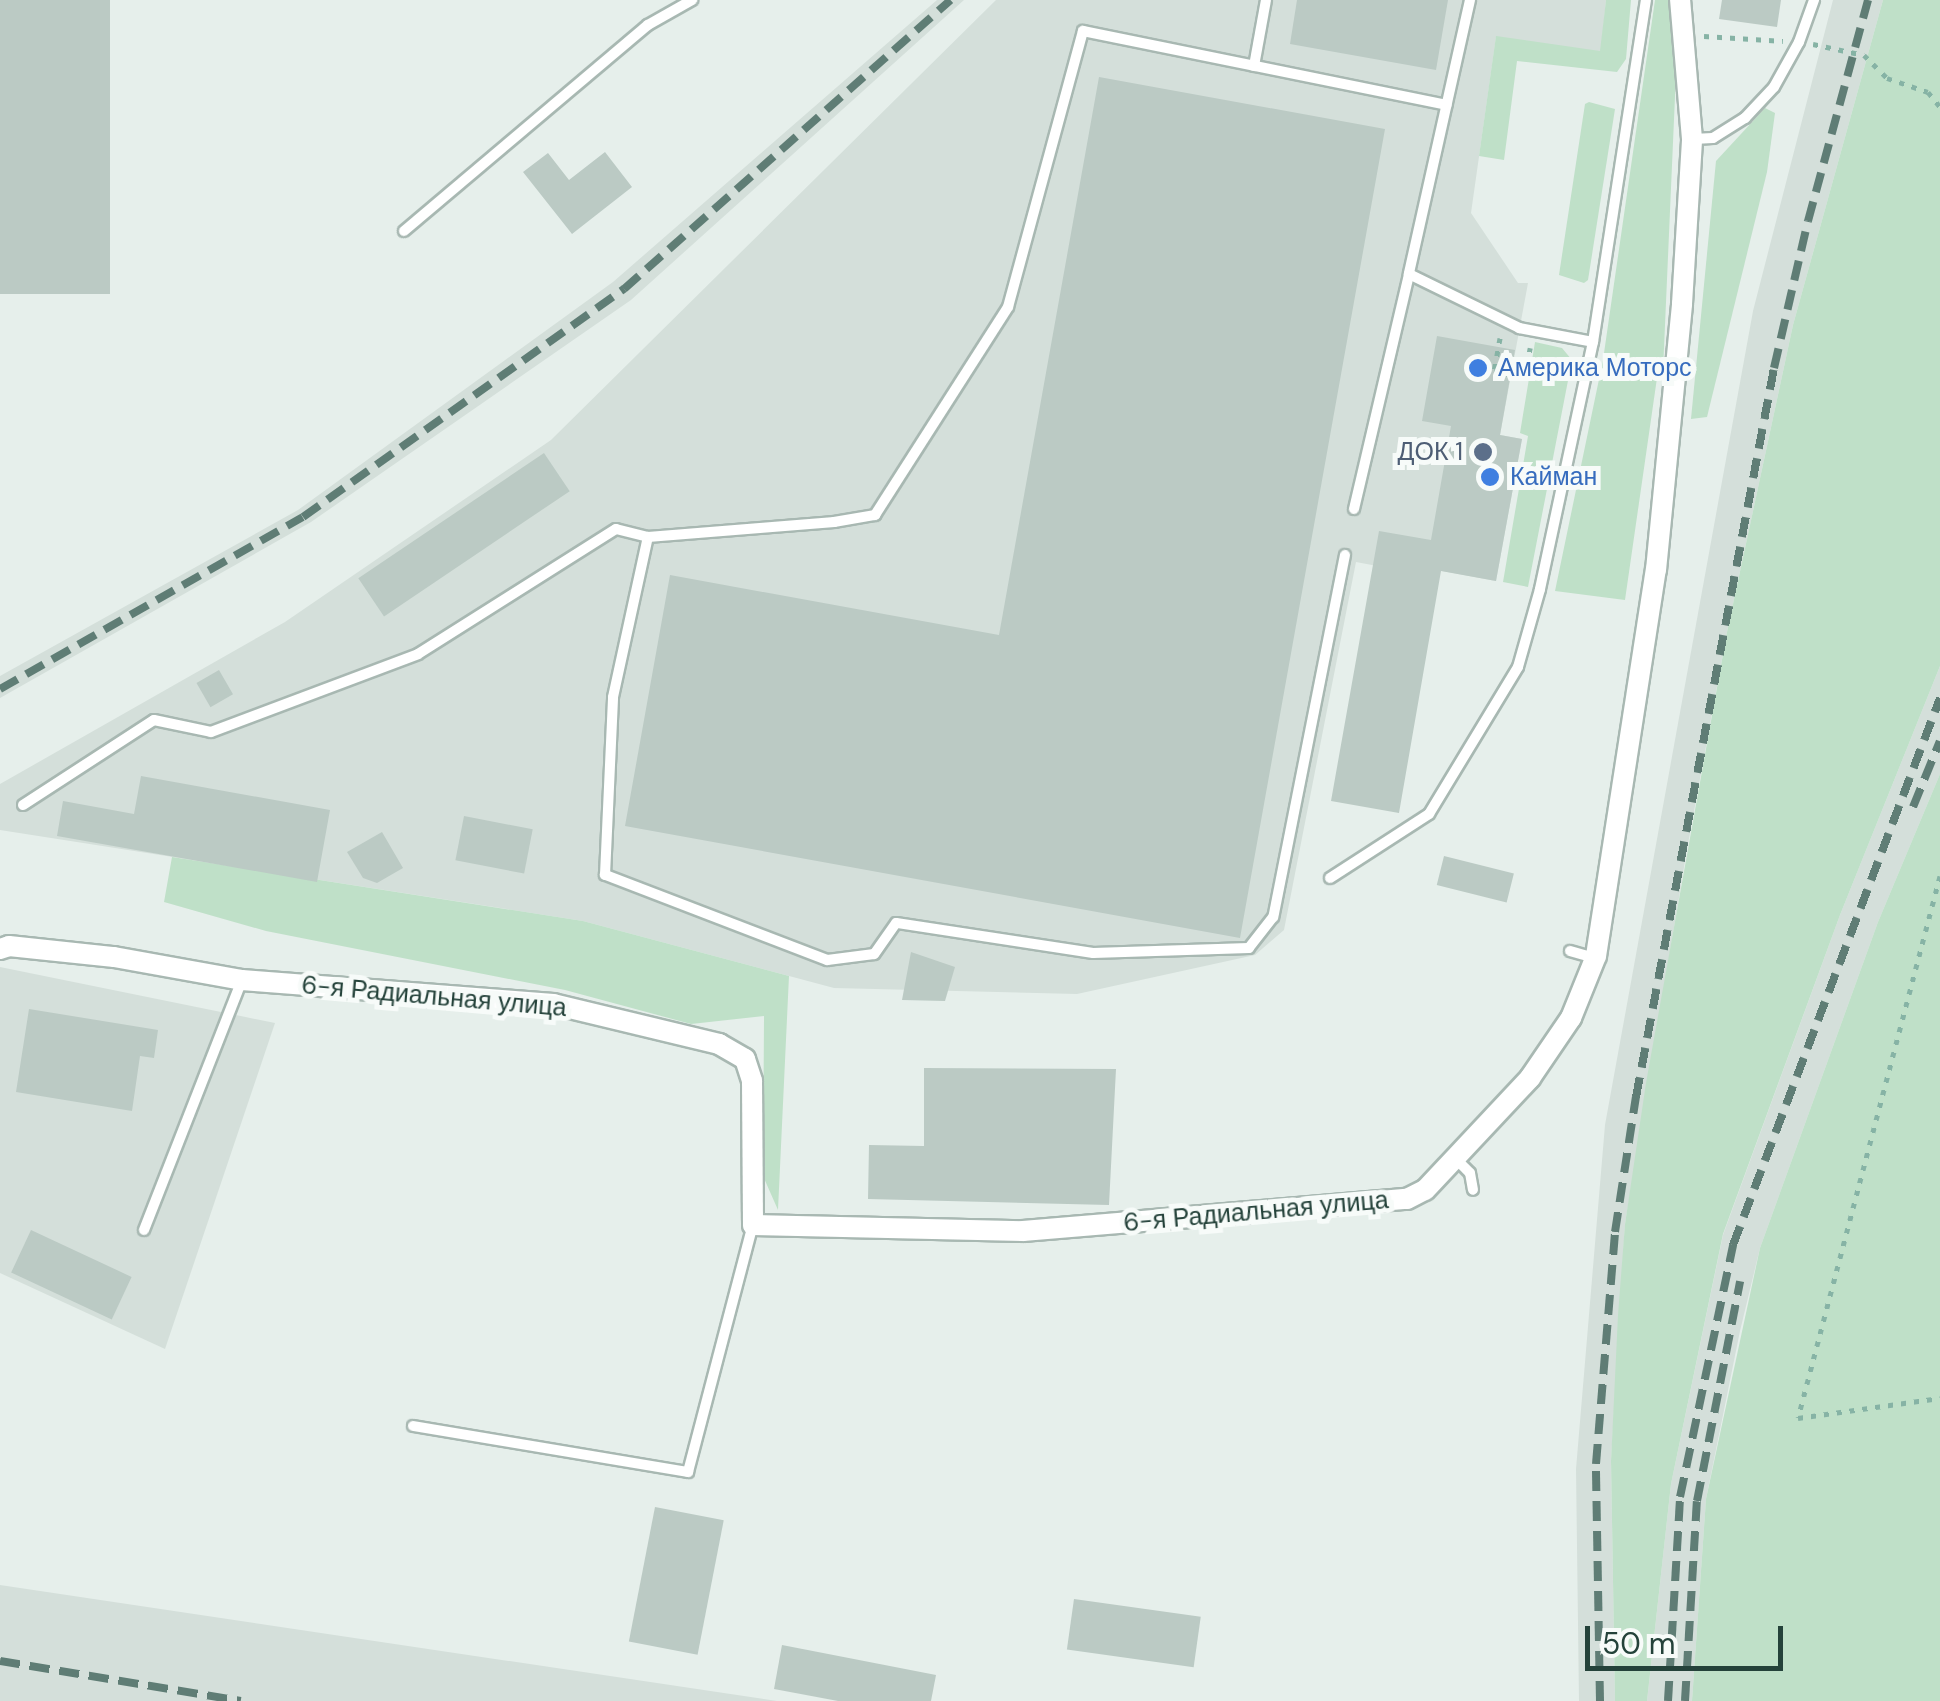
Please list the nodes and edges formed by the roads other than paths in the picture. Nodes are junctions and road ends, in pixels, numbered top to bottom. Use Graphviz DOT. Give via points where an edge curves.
graph roads {
  1 [pos="692,0"];
  2 [pos="1266,0"];
  3 [pos="1470,0"];
  4 [pos="1646,0"];
  5 [pos="1680,0"];
  6 [pos="1814,0"];
  7 [pos="1254,66"];
  8 [pos="1447,105"];
  9 [pos="1692,138"];
  10 [pos="404,231"];
  11 [pos="1409,274"];
  12 [pos="1593,342"];
  13 [pos="1354,509"];
  14 [pos="648,537"];
  15 [pos="1346,555"];
  16 [pos="23,805"];
  17 [pos="1330,878"];
  18 [pos="0,948"];
  19 [pos="1570,950"];
  20 [pos="1596,958"];
  21 [pos="242,980"];
  22 [pos="1455,1158"];
  23 [pos="1473,1190"];
  24 [pos="753,1225"];
  25 [pos="144,1230"];
  26 [pos="412,1426"];
  1 -- 10 [label="lane" via="648,25"];
  2 -- 7 [label="lane"];
  3 -- 8 [label="lane"];
  4 -- 12 [label="lane"];
  5 -- 9 [label="street, 6-я Радиальная улица"];
  6 -- 9 [label="lane" via="1774,87 1745,118 1713,138"];
  7 -- 8 [label="lane"];
  7 -- 14 [label="lane" via="1083,31 1008,308 875,515"];
  8 -- 11 [label="lane"];
  9 -- 20 [label="street, 6-я Радиальная улица" via="1656,570"];
  11 -- 12 [label="lane" via="1532,331"];
  11 -- 13 [label="lane"];
  12 -- 17 [label="lane" via="1518,667 1429,814"];
  14 -- 15 [label="lane" via="613,697 605,875 827,960 874,954 896,923 1093,953 1250,948 1273,916"];
  14 -- 16 [label="lane" via="616,529 418,654 211,732 154,720"];
  18 -- 21 [label="street, 6-я Радиальная улица" via="114,957"];
  19 -- 20 [label="lane"];
  20 -- 22 [label="street, 6-я Радиальная улица" via="1572,1018"];
  21 -- 24 [label="street, 6-я Радиальная улица" via="552,1004 719,1044 745,1060 752,1081"];
  21 -- 25 [label="lane"];
  22 -- 23 [label="lane" via="1470,1173"];
  22 -- 24 [label="street, 6-я Радиальная улица" via="1407,1199 1024,1231"];
  24 -- 26 [label="lane" via="688,1472"];
}
